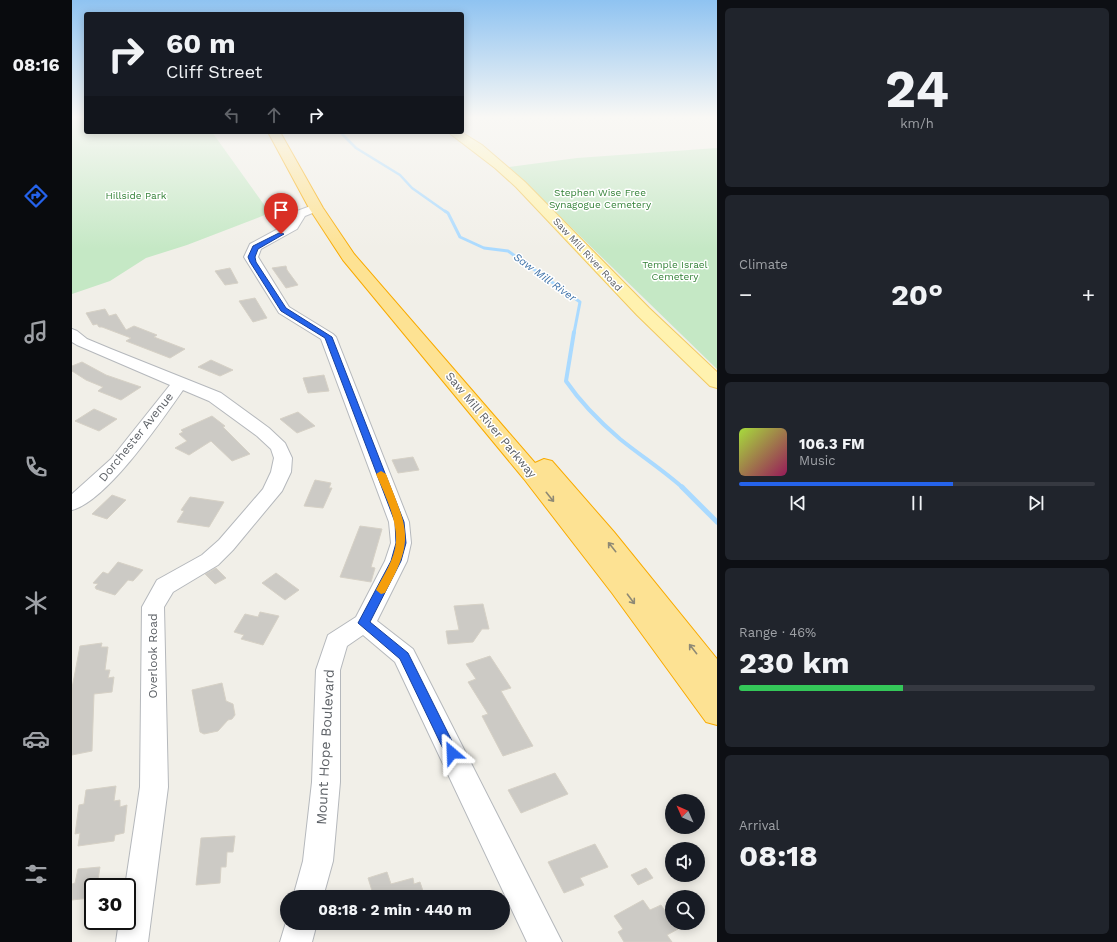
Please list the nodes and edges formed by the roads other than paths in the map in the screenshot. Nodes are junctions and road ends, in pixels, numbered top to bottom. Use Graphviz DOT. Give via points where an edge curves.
graph roads {
  1 [pos="290,161"];
  2 [pos="301,161"];
  3 [pos="494,161"];
  4 [pos="316,208"];
  5 [pos="75,341"];
  6 [pos="717,382"];
  7 [pos="180,383"];
  8 [pos="72,504"];
  9 [pos="364,623"];
  10 [pos="717,680"];
  11 [pos="717,713"];
  12 [pos="310,890"];
  13 [pos="299,930"];
  14 [pos="132,942"];
  15 [pos="296,942"];
  16 [pos="546,942"];
  1 -- 4 [label="highway, Saw Mill River Parkway"];
  10 -- 2 [label="highway, Saw Mill River Parkway, one-way" via="548,470 360,255 331,213"];
  3 -- 6 [label="main road, Saw Mill River Road"];
  4 -- 9 [label="street" via="301,214 293,226 255,248 251,257 284,310 328,337 399,522 401,543 396,561"];
  4 -- 11 [label="highway, Saw Mill River Parkway, one-way" via="360,272 532,474"];
  5 -- 7 [label="street, Overlook Road"];
  7 -- 8 [label="street, Dorchester Avenue" via="138,439 103,479"];
  7 -- 14 [label="street, Overlook Road" via="215,397 264,432 279,447 283,458 272,491 226,545 210,560 165,586 153,606 154,787"];
  9 -- 12 [label="street, Mount Hope Boulevard" via="336,641 328,670 326,782 318,861"];
  9 -- 16 [label="street" via="404,656"];
  13 -- 15 [label="street"];
}
